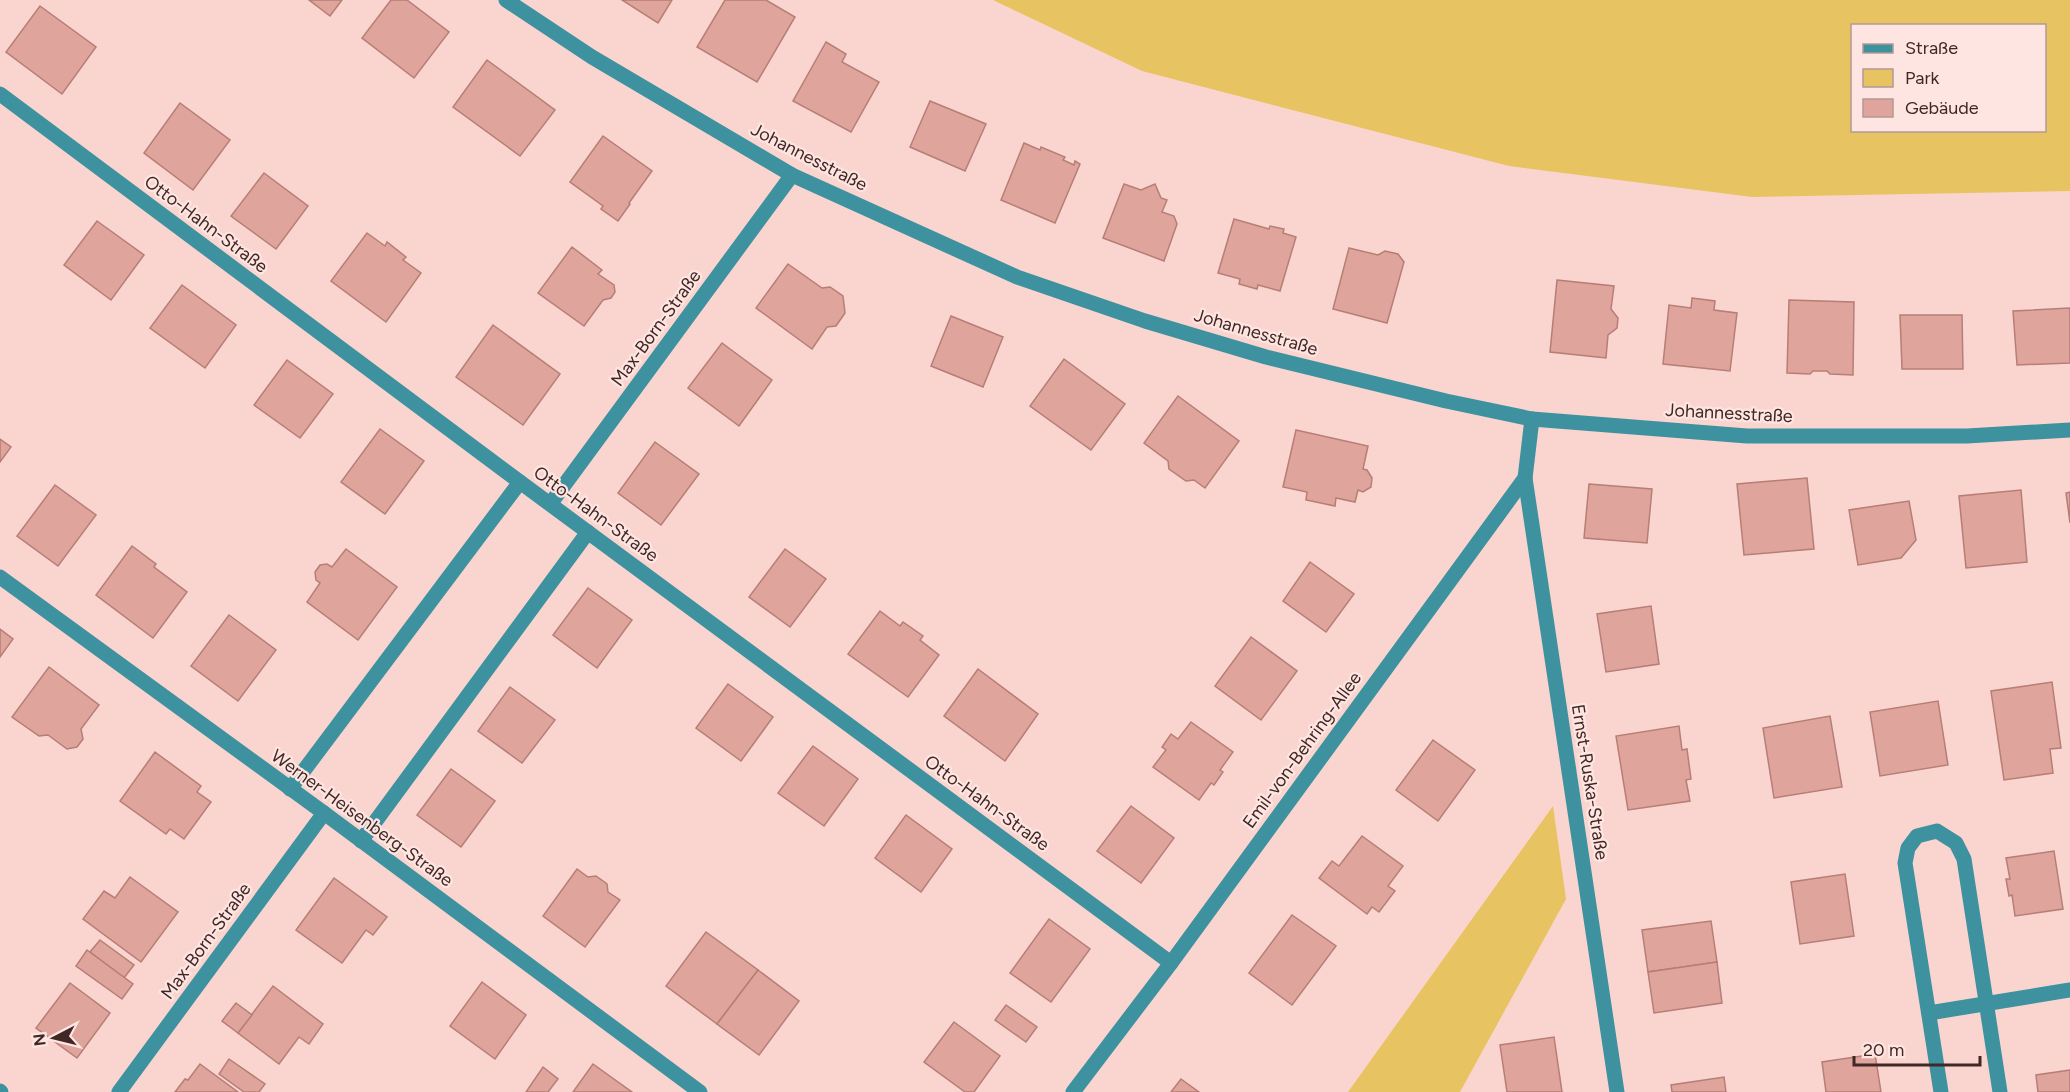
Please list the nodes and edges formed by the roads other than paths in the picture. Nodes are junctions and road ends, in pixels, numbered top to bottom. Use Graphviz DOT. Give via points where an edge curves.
graph roads {
  1 [pos="506,0"];
  2 [pos="0,94"];
  3 [pos="792,175"];
  4 [pos="1532,418"];
  5 [pos="2070,430"];
  6 [pos="1525,478"];
  7 [pos="520,482"];
  8 [pos="551,503"];
  9 [pos="588,532"];
  10 [pos="0,577"];
  11 [pos="290,789"];
  12 [pos="324,813"];
  13 [pos="361,841"];
  14 [pos="1171,963"];
  15 [pos="2070,990"];
  16 [pos="1986,1002"];
  17 [pos="1929,1013"];
  18 [pos="119,1092"];
  19 [pos="700,1092"];
  20 [pos="1073,1092"];
  21 [pos="1617,1092"];
  22 [pos="1941,1092"];
  23 [pos="2000,1092"];
  1 -- 3 [label="street, Johannesstraße" via="592,57"];
  2 -- 7 [label="street, Otto-Hahn-Straße"];
  3 -- 4 [label="street, Johannesstraße" via="1017,277 1145,321 1266,357"];
  3 -- 8 [label="street, Max-Born-Straße"];
  4 -- 5 [label="street, Johannesstraße" via="1747,436 1967,436"];
  4 -- 6 [label="street, Emil-von-Behring-Allee"];
  6 -- 14 [label="street, Emil-von-Behring-Allee"];
  6 -- 21 [label="street, Ernst-Ruska-Straße"];
  7 -- 8 [label="street, Otto-Hahn-Straße"];
  7 -- 11 [label="street"];
  8 -- 9 [label="street, Otto-Hahn-Straße"];
  9 -- 13 [label="street"];
  9 -- 14 [label="street, Otto-Hahn-Straße"];
  10 -- 11 [label="street, Werner-Heisenberg-Straße"];
  11 -- 12 [label="street, Werner-Heisenberg-Straße"];
  12 -- 13 [label="street, Werner-Heisenberg-Straße"];
  12 -- 18 [label="street, Max-Born-Straße"];
  13 -- 19 [label="street, Werner-Heisenberg-Straße"];
  14 -- 20 [label="street, Emil-von-Behring-Allee"];
  15 -- 16 [label="street"];
  16 -- 17 [label="street"];
  16 -- 17 [label="street" via="1964,859 1956,843 1937,831 1917,836 1908,848 1905,864"];
  16 -- 23 [label="street"];
  17 -- 22 [label="street"];
}
